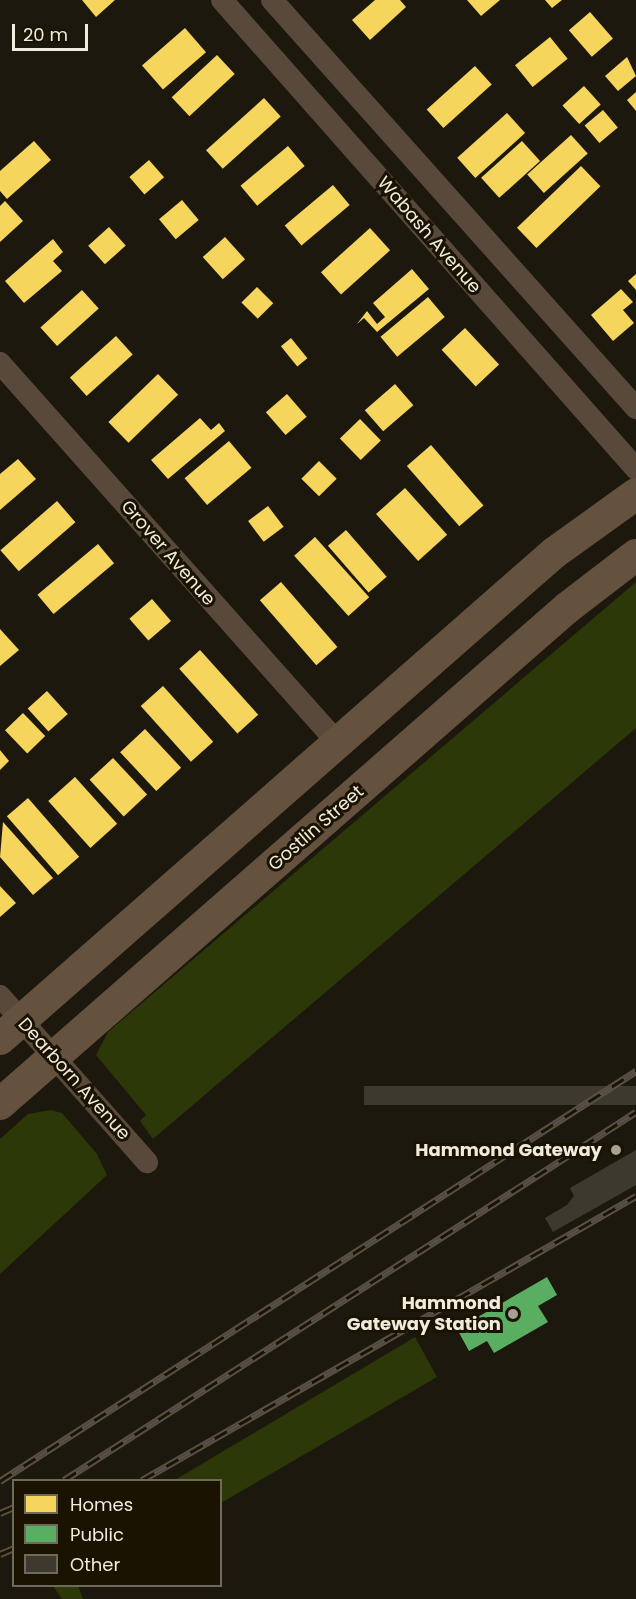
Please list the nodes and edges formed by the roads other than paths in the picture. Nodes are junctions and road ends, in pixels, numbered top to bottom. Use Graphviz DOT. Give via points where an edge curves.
graph roads {
  1 [pos="222,0"];
  2 [pos="272,0"];
  3 [pos="0,363"];
  4 [pos="636,408"];
  5 [pos="636,470"];
  6 [pos="636,494"];
  7 [pos="636,555"];
  8 [pos="337,742"];
  9 [pos="0,996"];
  10 [pos="11,1029"];
  11 [pos="54,1057"];
  12 [pos="0,1104"];
  13 [pos="147,1162"];
  1 -- 5 [label="street, Wabash Avenue"];
  2 -- 4 [label="street"];
  3 -- 8 [label="street, Grover Avenue"];
  6 -- 8 [label="main road" via="554,553"];
  7 -- 11 [label="main road, Gostlin Street" via="567,608"];
  8 -- 10 [label="main road"];
  9 -- 10 [label="street, Dearborn Avenue"];
  10 -- 11 [label="street, Dearborn Avenue"];
  11 -- 12 [label="main road, Gostlin Street"];
  11 -- 13 [label="street, Dearborn Avenue"];
}
